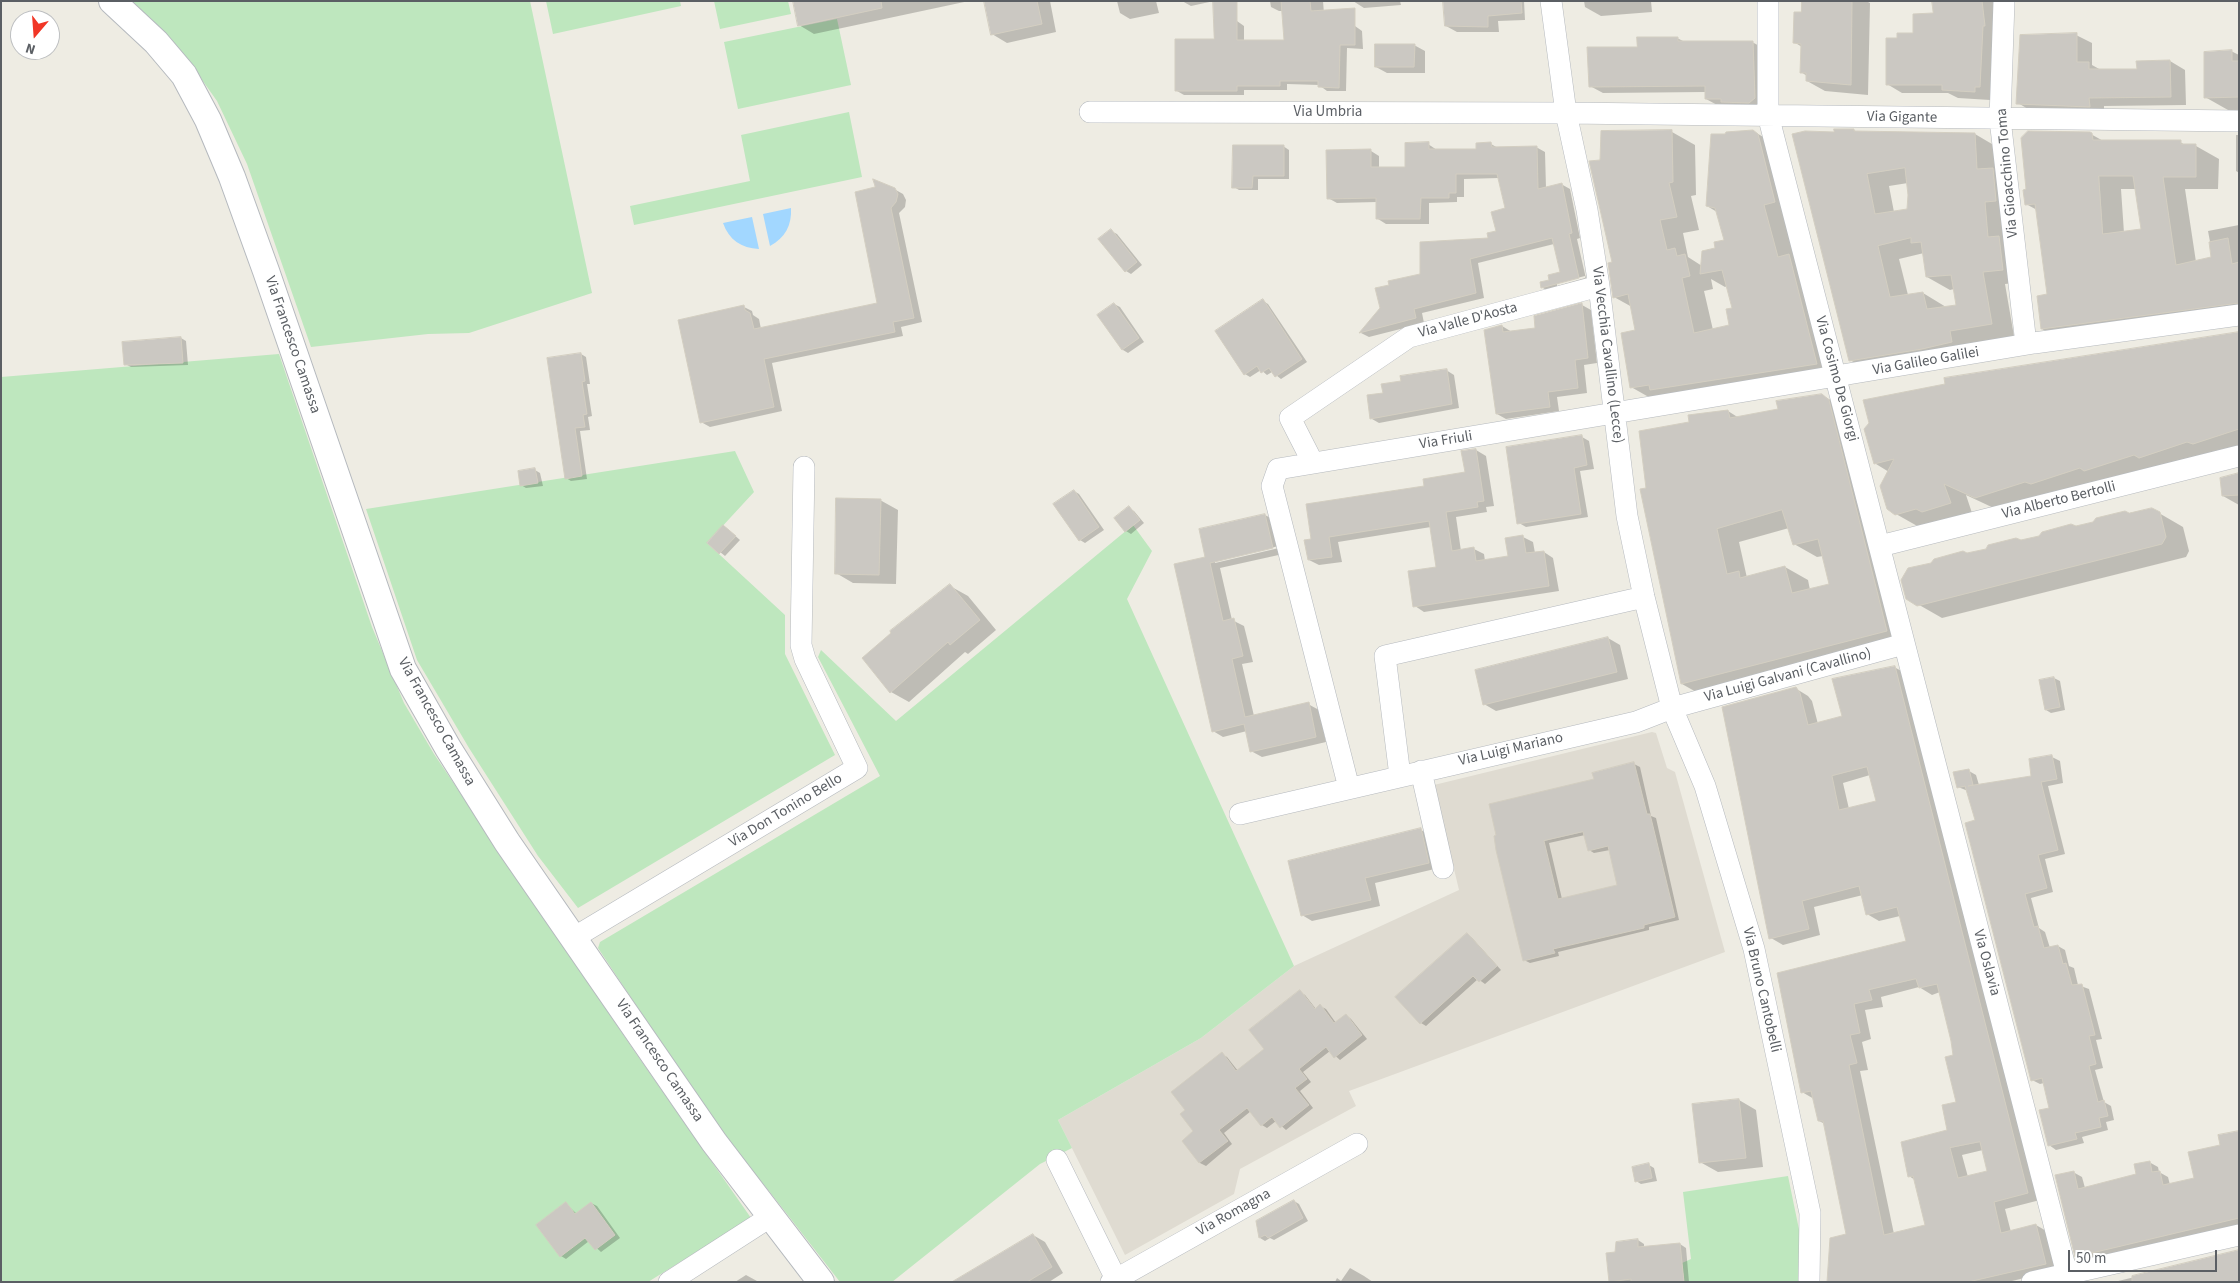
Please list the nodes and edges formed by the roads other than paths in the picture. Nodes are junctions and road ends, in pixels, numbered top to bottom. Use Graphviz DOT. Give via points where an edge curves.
graph roads {
  1 [pos="112,1"];
  2 [pos="1551,1"];
  3 [pos="1768,1"];
  4 [pos="2004,1"];
  5 [pos="1090,112"];
  6 [pos="1566,113"];
  7 [pos="1768,115"];
  8 [pos="2000,119"];
  9 [pos="2239,121"];
  10 [pos="1599,286"];
  11 [pos="2239,315"];
  12 [pos="2026,344"];
  13 [pos="1836,378"];
  14 [pos="1614,413"];
  15 [pos="2239,456"];
  16 [pos="1314,463"];
  17 [pos="804,467"];
  18 [pos="1880,546"];
  19 [pos="1644,597"];
  20 [pos="1904,644"];
  21 [pos="1672,708"];
  22 [pos="1420,771"];
  23 [pos="1400,776"];
  24 [pos="1350,788"];
  25 [pos="1240,814"];
  26 [pos="1443,868"];
  27 [pos="574,937"];
  28 [pos="1357,1144"];
  29 [pos="1057,1160"];
  30 [pos="770,1217"];
  31 [pos="2239,1234"];
  32 [pos="2067,1278"];
  33 [pos="1113,1280"];
  34 [pos="669,1282"];
  35 [pos="821,1282"];
  36 [pos="1809,1282"];
  37 [pos="2032,1282"];
  1 -- 27 [label="street, Via Francesco Camassa" via="156,42 184,76 208,120 266,272 403,669 502,834"];
  2 -- 6 [label="street, Via Vecchia Cavallino (Lecce)"];
  3 -- 7 [label="street, Via Cosimo De Giorgi"];
  4 -- 8 [label="street, Via Gioacchino Toma"];
  5 -- 6 [label="street, Via Umbria"];
  6 -- 7 [label="street, Via Gigante"];
  6 -- 10 [label="street, Via Vecchia Cavallino (Lecce)"];
  7 -- 8 [label="street, Via Gigante"];
  7 -- 13 [label="street, Via Cosimo De Giorgi"];
  8 -- 9 [label="street, Via Gigante"];
  8 -- 12 [label="street, Via Gioacchino Toma"];
  10 -- 14 [label="street, Via Vecchia Cavallino (Lecce)"];
  10 -- 16 [label="street, Via Valle D'Aosta" via="1409,337 1290,418"];
  11 -- 12 [label="street, Via Galileo Galilei"];
  12 -- 13 [label="street, Via Galileo Galilei"];
  13 -- 14 [label="street, Via Galileo Galilei"];
  13 -- 18 [label="street, Via Cosimo De Giorgi"];
  14 -- 16 [label="street, Via Friuli"];
  14 -- 19 [label="street, Via Vecchia Cavallino (Lecce)" via="1627,516"];
  15 -- 18 [label="street, Via Alberto Bertolli"];
  16 -- 24 [label="street, Via Friuli" via="1278,469 1272,486"];
  17 -- 27 [label="street, Via Don Tonino Bello" via="801,645 804,659 857,768"];
  18 -- 20 [label="street, Via Cosimo De Giorgi"];
  19 -- 21 [label="street, Via Vecchia Cavallino (Lecce)"];
  19 -- 23 [label="street" via="1385,656"];
  20 -- 21 [label="street, Via Luigi Galvani (Cavallino)"];
  20 -- 32 [label="street, Via Oslavia"];
  21 -- 22 [label="street, Via Luigi Mariano" via="1636,722"];
  21 -- 36 [label="street, Via Bruno Cantobelli" via="1705,786 1754,949 1810,1213"];
  22 -- 23 [label="street, Via Luigi Mariano"];
  22 -- 26 [label="street"];
  23 -- 24 [label="street, Via Luigi Mariano"];
  24 -- 25 [label="street, Via Luigi Mariano"];
  27 -- 30 [label="street, Via Francesco Camassa" via="714,1142"];
  28 -- 33 [label="street, Via Romagna"];
  29 -- 33 [label="street"];
  30 -- 34 [label="street"];
  30 -- 35 [label="street, Via Francesco Camassa"];
  31 -- 32 [label="street"];
  32 -- 37 [label="street"];
}
